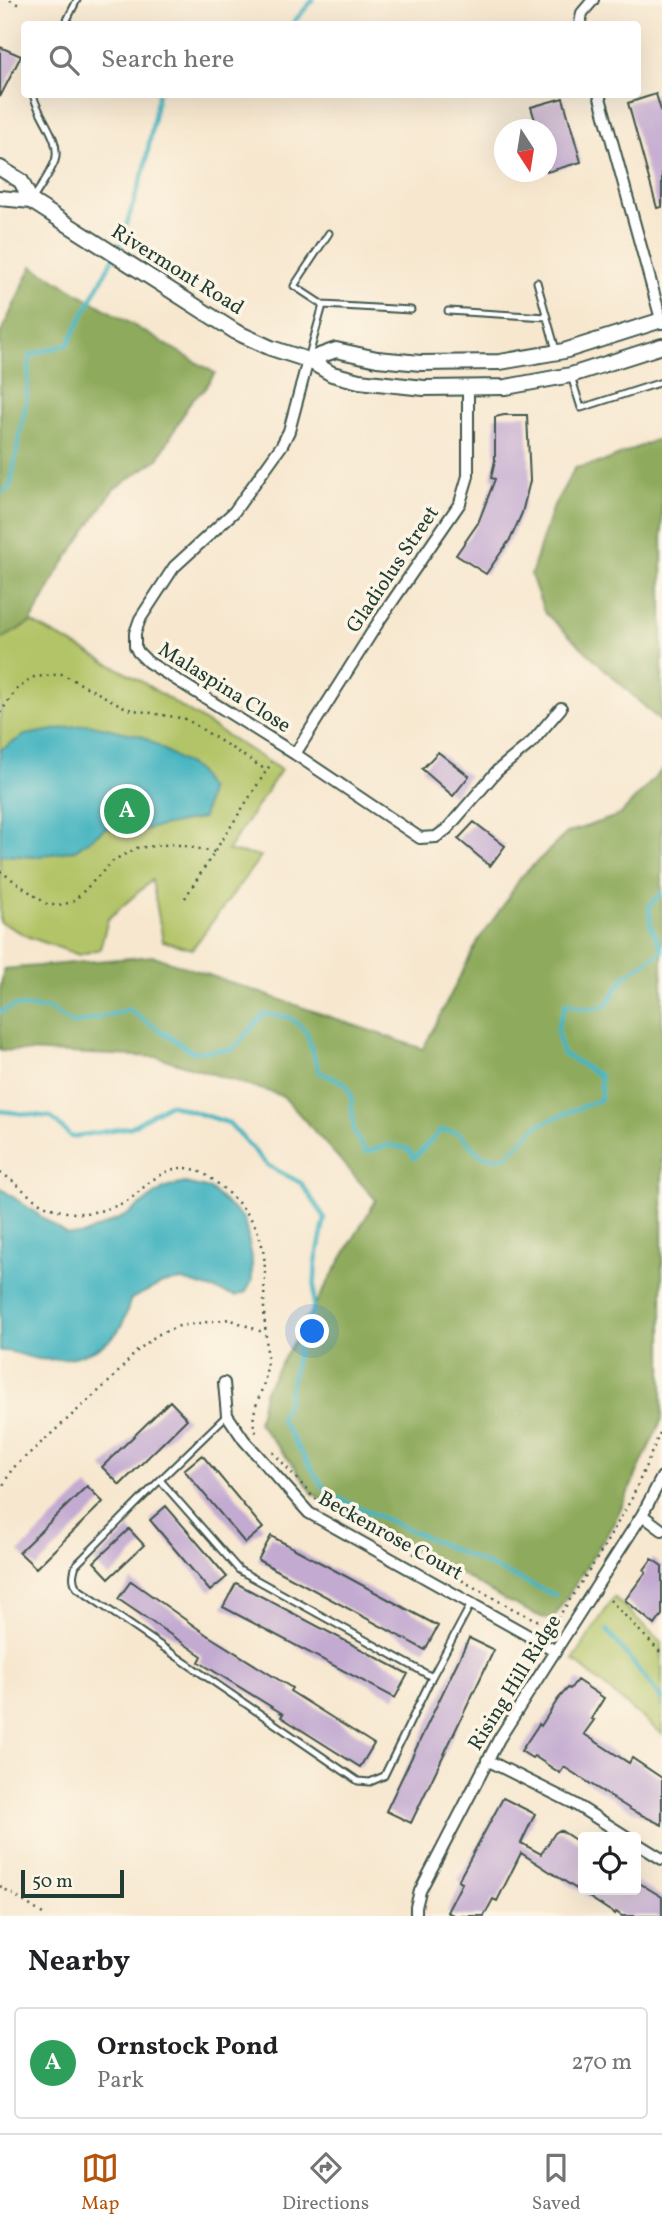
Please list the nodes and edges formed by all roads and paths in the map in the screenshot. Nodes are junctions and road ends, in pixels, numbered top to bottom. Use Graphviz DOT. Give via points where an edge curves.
graph roads {
  1 [pos="10,0"];
  2 [pos="77,0"];
  3 [pos="593,0"];
  4 [pos="21,6"];
  5 [pos="66,21"];
  6 [pos="581,21"];
  7 [pos="35,98"];
  8 [pos="600,98"];
  9 [pos="0,168"];
  10 [pos="0,198"];
  11 [pos="31,201"];
  12 [pos="329,233"];
  13 [pos="537,282"];
  14 [pos="323,306"];
  15 [pos="411,310"];
  16 [pos="448,311"];
  17 [pos="547,317"];
  18 [pos="662,321"];
  19 [pos="662,346"];
  20 [pos="557,353"];
  21 [pos="308,360"];
  22 [pos="571,375"];
  23 [pos="662,382"];
  24 [pos="468,389"];
  25 [pos="561,708"];
  26 [pos="0,713"];
  27 [pos="295,754"];
  28 [pos="272,762"];
  29 [pos="266,770"];
  30 [pos="215,852"];
  31 [pos="0,871"];
  32 [pos="185,898"];
  33 [pos="0,1173"];
  34 [pos="265,1330"];
  35 [pos="224,1383"];
  36 [pos="227,1415"];
  37 [pos="662,1429"];
  38 [pos="259,1439"];
  39 [pos="268,1448"];
  40 [pos="662,1477"];
  41 [pos="160,1480"];
  42 [pos="0,1491"];
  43 [pos="642,1515"];
  44 [pos="662,1530"];
  45 [pos="610,1601"];
  46 [pos="472,1602"];
  47 [pos="556,1651"];
  48 [pos="662,1654"];
  49 [pos="432,1677"];
  50 [pos="487,1760"];
  51 [pos="619,1832"];
  52 [pos="641,1846"];
  53 [pos="662,1859"];
  54 [pos="0,1886"];
  55 [pos="46,1916"];
  56 [pos="416,1916"];
  1 -- 4 [label="path"];
  2 -- 5 [label="lane"];
  3 -- 6 [label="street"];
  7 -- 11 [label="lane" via="57,152"];
  8 -- 18 [label="street"];
  9 -- 11 [label="street, Rivermont Road" via="21,181"];
  10 -- 11 [label="street, Rivermont Road"];
  11 -- 21 [label="street, Rivermont Road" via="249,338"];
  12 -- 14 [label="lane" via="294,286"];
  13 -- 17 [label="lane"];
  14 -- 15 [label="lane"];
  14 -- 21 [label="lane"];
  16 -- 17 [label="lane"];
  17 -- 20 [label="lane"];
  18 -- 20 [label="street"];
  19 -- 22 [label="street, Rivermont Road"];
  20 -- 21 [label="street" via="470,364 398,362 336,350"];
  21 -- 24 [label="street, Rivermont Road" via="332,374 359,381"];
  21 -- 27 [label="street, Malaspina Close" via="286,439 234,512 183,556 162,581 134,639 143,658"];
  22 -- 23 [label="lane" via="580,408"];
  22 -- 24 [label="street, Rivermont Road"];
  24 -- 27 [label="street, Gladiolus Street" via="468,476 460,503"];
  25 -- 27 [label="street, Malaspina Close" via="436,837 420,838"];
  26 -- 29 [label="path" via="17,689 34,677 62,674 128,709 186,719"];
  28 -- 29 [label="path"];
  29 -- 30 [label="path"];
  30 -- 31 [label="path" via="174,844 137,848 114,860 74,901 62,905 48,905"];
  30 -- 32 [label="path"];
  33 -- 34 [label="path" via="36,1201 83,1213 129,1199 168,1169 197,1170 222,1187 251,1217 264,1258"];
  34 -- 38 [label="path" via="268,1359 252,1419"];
  34 -- 42 [label="path" via="229,1319 179,1326 157,1335 12,1469"];
  35 -- 36 [label="street, Beckenrose Court"];
  36 -- 41 [label="lane"];
  36 -- 46 [label="street, Beckenrose Court" via="309,1513"];
  37 -- 39 [label="path" via="632,1497 552,1627 314,1498"];
  40 -- 43 [label="street, Rising Hill Ridge"];
  41 -- 49 [label="lane" via="240,1570"];
  41 -- 49 [label="lane" via="76,1564 77,1588 358,1781 384,1776"];
  43 -- 44 [label="street"];
  43 -- 47 [label="street, Rising Hill Ridge"];
  45 -- 48 [label="path"];
  46 -- 47 [label="street, Beckenrose Court"];
  46 -- 49 [label="lane"];
  47 -- 50 [label="street, Rising Hill Ridge"];
  50 -- 51 [label="street"];
  50 -- 56 [label="street, Rising Hill Ridge" via="421,1891"];
  52 -- 53 [label="street"];
  54 -- 55 [label="path"];
}
